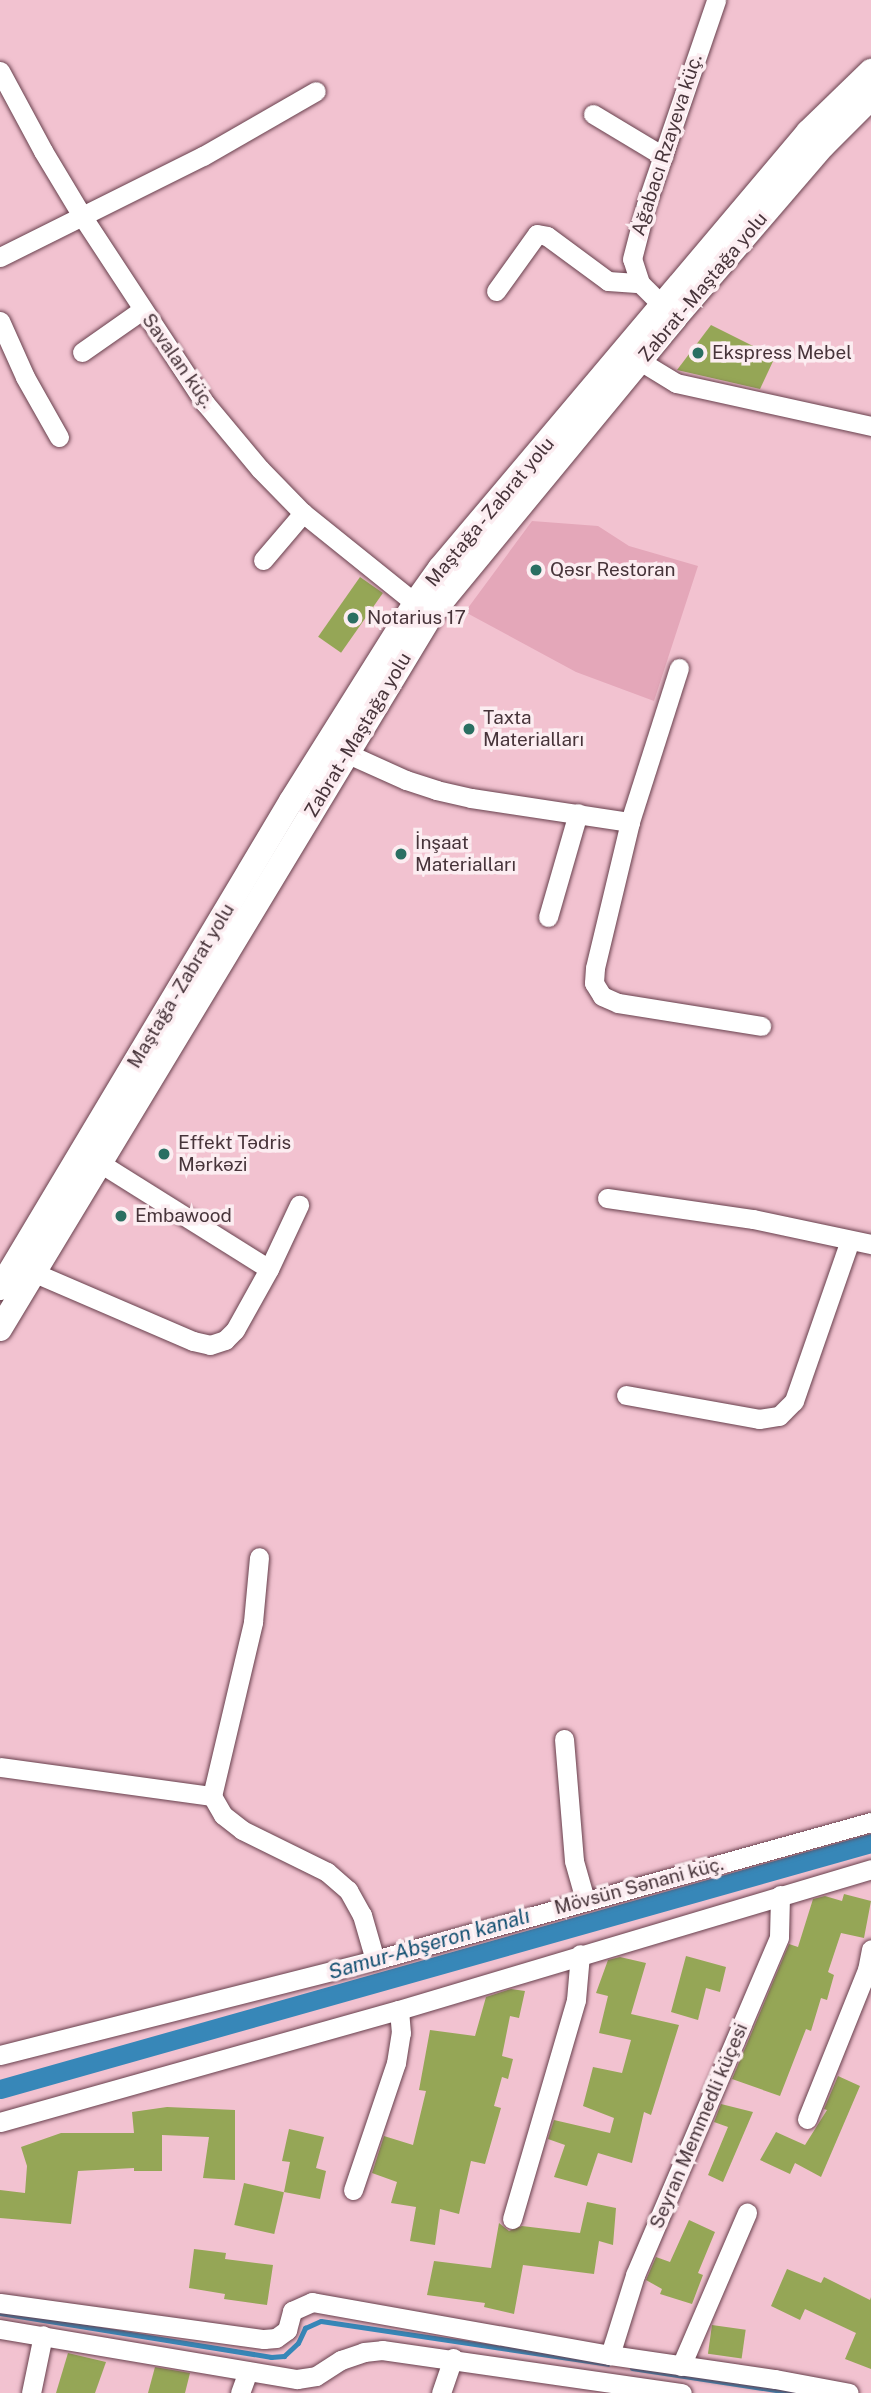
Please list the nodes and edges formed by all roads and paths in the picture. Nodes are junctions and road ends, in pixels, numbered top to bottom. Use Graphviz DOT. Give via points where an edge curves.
graph roads {
  1 [pos="716,0"];
  2 [pos="0,71"];
  3 [pos="871,71"];
  4 [pos="316,91"];
  5 [pos="871,97"];
  6 [pos="593,114"];
  7 [pos="663,156"];
  8 [pos="82,216"];
  9 [pos="0,257"];
  10 [pos="640,283"];
  11 [pos="496,291"];
  12 [pos="142,310"];
  13 [pos="668,312"];
  14 [pos="0,321"];
  15 [pos="82,352"];
  16 [pos="640,361"];
  17 [pos="871,426"];
  18 [pos="59,437"];
  19 [pos="303,513"];
  20 [pos="263,560"];
  21 [pos="415,603"];
  22 [pos="679,668"];
  23 [pos="346,753"];
  24 [pos="578,813"];
  25 [pos="630,822"];
  26 [pos="548,917"];
  27 [pos="761,1026"];
  28 [pos="100,1163"];
  29 [pos="607,1198"];
  30 [pos="299,1205"];
  31 [pos="850,1240"];
  32 [pos="871,1244"];
  33 [pos="269,1269"];
  34 [pos="35,1273"];
  35 [pos="0,1288"];
  36 [pos="0,1329"];
  37 [pos="626,1395"];
  38 [pos="258,1557"];
  39 [pos="564,1739"];
  40 [pos="0,1768"];
  41 [pos="212,1796"];
  42 [pos="871,1822"];
  43 [pos="871,1869"];
  44 [pos="780,1895"];
  45 [pos="585,1900"];
  46 [pos="871,1949"];
  47 [pos="580,1954"];
  48 [pos="375,1960"];
  49 [pos="869,1970"];
  50 [pos="399,2010"];
  51 [pos="0,2055"];
  52 [pos="807,2119"];
  53 [pos="0,2122"];
  54 [pos="353,2190"];
  55 [pos="747,2213"];
  56 [pos="512,2219"];
  57 [pos="0,2302"];
  58 [pos="0,2329"];
  59 [pos="43,2335"];
  60 [pos="610,2356"];
  61 [pos="453,2358"];
  62 [pos="681,2365"];
  63 [pos="248,2371"];
  64 [pos="31,2393"];
  65 [pos="240,2393"];
  66 [pos="441,2393"];
  67 [pos="682,2393"];
  68 [pos="849,2393"];
  1 -- 7 [label="street, Ağabacı Rzayeva küç."];
  2 -- 8 [label="street, Savalan küç."];
  3 -- 13 [label="main road, Maştağa - Zabrat yolu" via="808,132"];
  4 -- 8 [label="street" via="203,156"];
  5 -- 13 [label="main road, Zabrat - Maştağa yolu"];
  6 -- 7 [label="street"];
  7 -- 10 [label="street, Ağabacı Rzayeva küç." via="635,240 632,259"];
  8 -- 9 [label="street"];
  8 -- 12 [label="street, Savalan küç."];
  10 -- 11 [label="street" via="608,281 547,236 537,234"];
  10 -- 13 [label="street"];
  12 -- 15 [label="street"];
  12 -- 19 [label="street, Savalan küç." via="205,402"];
  13 -- 16 [label="main road, Zabrat - Maştağa yolu"];
  13 -- 21 [label="main road, Maştağa - Zabrat yolu"];
  14 -- 18 [label="street"];
  16 -- 17 [label="street" via="676,383"];
  16 -- 23 [label="main road, Zabrat - Maştağa yolu" via="433,612"];
  19 -- 20 [label="street"];
  19 -- 21 [label="street, Savalan küç."];
  21 -- 35 [label="main road, Maştağa - Zabrat yolu"];
  22 -- 25 [label="street"];
  23 -- 24 [label="street" via="436,790"];
  23 -- 28 [label="main road, Zabrat - Maştağa yolu"];
  24 -- 25 [label="street"];
  24 -- 26 [label="street"];
  25 -- 27 [label="street" via="595,968 594,983 602,996 618,1003"];
  28 -- 33 [label="street"];
  28 -- 34 [label="main road, Zabrat - Maştağa yolu"];
  29 -- 31 [label="street" via="753,1219"];
  30 -- 33 [label="street"];
  31 -- 32 [label="street"];
  31 -- 37 [label="street" via="794,1401 779,1416 759,1419"];
  33 -- 34 [label="street" via="234,1330 225,1340 210,1345"];
  34 -- 36 [label="main road, Zabrat - Maştağa yolu"];
  38 -- 41 [label="street" via="253,1622"];
  39 -- 45 [label="street" via="573,1861"];
  40 -- 41 [label="street"];
  41 -- 48 [label="street" via="223,1815 243,1830 327,1872 348,1890 362,1915"];
  42 -- 45 [label="street, Mövsün Sənani küç."];
  43 -- 44 [label="street"];
  44 -- 47 [label="street"];
  44 -- 60 [label="street, Seyran Memmedli küçesi" via="779,1937 635,2274"];
  45 -- 48 [label="street, Mövsün Sənani küç."];
  46 -- 49 [label="street"];
  47 -- 50 [label="street"];
  47 -- 56 [label="street" via="576,2000"];
  48 -- 51 [label="street, Mövsün Sənani küç."];
  49 -- 52 [label="street"];
  50 -- 53 [label="street"];
  50 -- 54 [label="street" via="396,2063"];
  55 -- 62 [label="street"];
  57 -- 60 [label="street" via="264,2339 287,2330 292,2311 312,2302"];
  58 -- 59 [label="street"];
  59 -- 63 [label="street"];
  59 -- 64 [label="street"];
  60 -- 62 [label="street"];
  61 -- 63 [label="street" via="382,2350 363,2352 316,2376 297,2379"];
  61 -- 66 [label="street"];
  61 -- 67 [label="street"];
  62 -- 68 [label="street"];
  63 -- 65 [label="street"];
}
